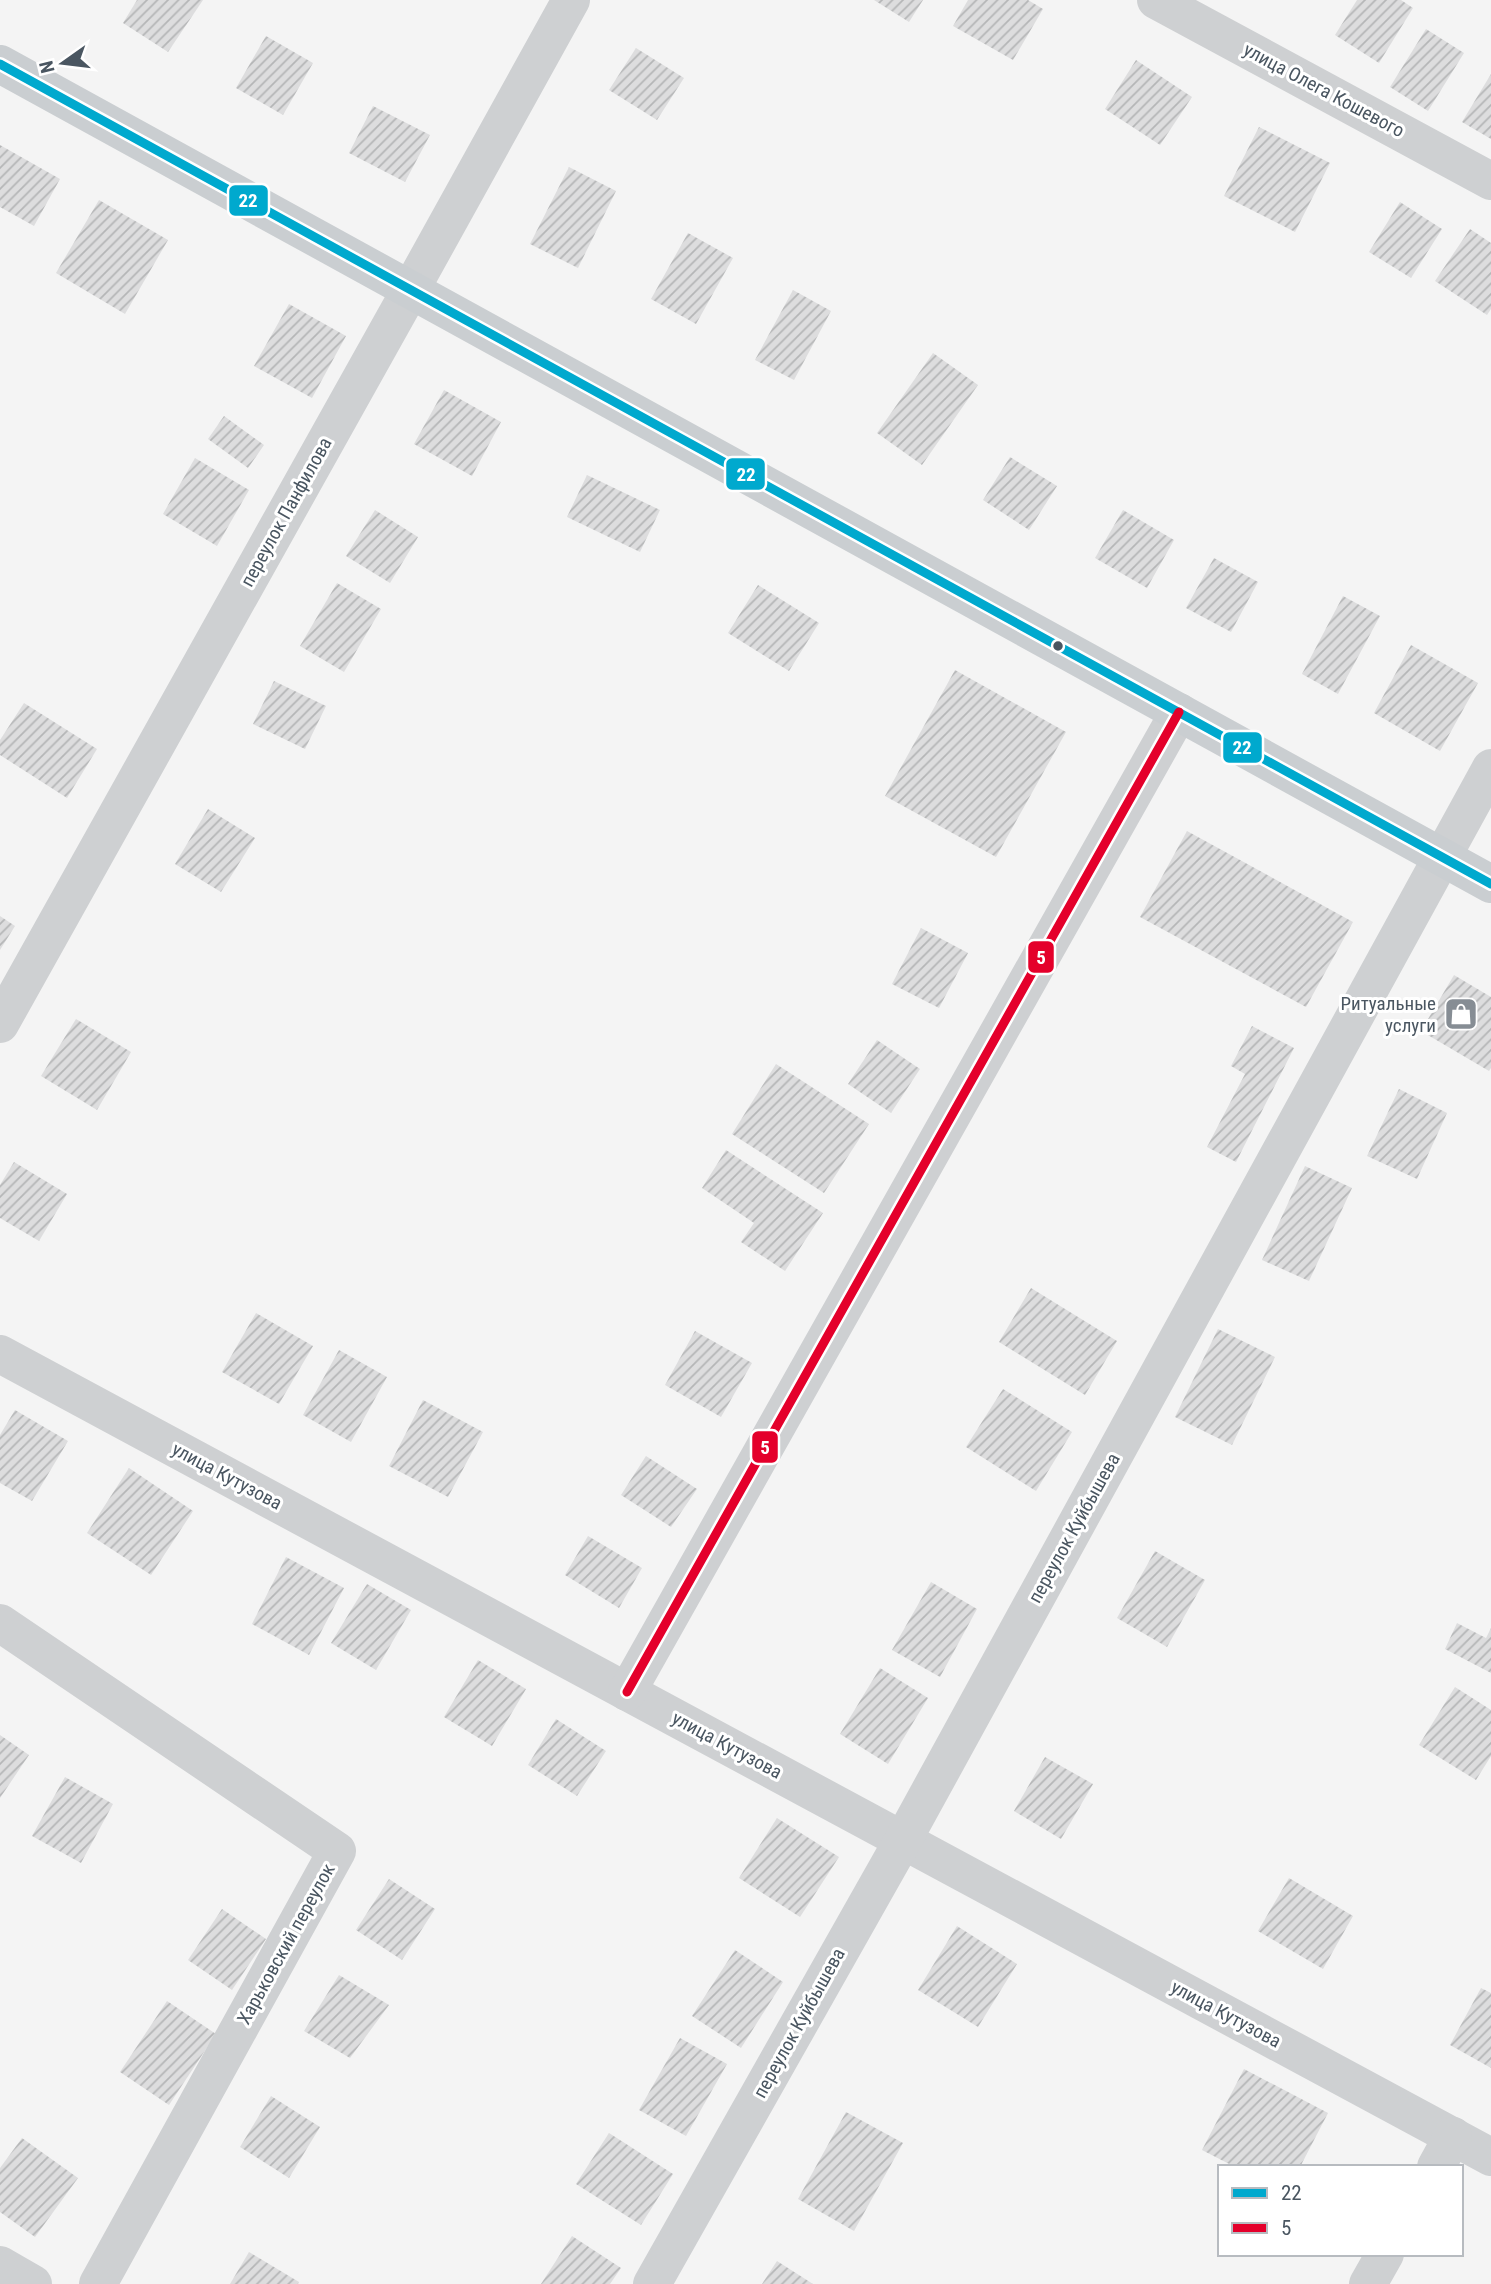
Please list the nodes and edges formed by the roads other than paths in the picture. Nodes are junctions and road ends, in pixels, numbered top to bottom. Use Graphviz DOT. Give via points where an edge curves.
graph roads {
  1 [pos="571,0"];
  2 [pos="1156,0"];
  3 [pos="0,64"];
  4 [pos="1491,181"];
  5 [pos="411,289"];
  6 [pos="1179,712"];
  7 [pos="1491,768"];
  8 [pos="1442,857"];
  9 [pos="1491,884"];
  10 [pos="2,1014"];
  11 [pos="0,1354"];
  12 [pos="0,1623"];
  13 [pos="627,1692"];
  14 [pos="903,1840"];
  15 [pos="1444,2151"];
  16 [pos="1491,2157"];
  17 [pos="1384,2256"];
  18 [pos="0,2265"];
  19 [pos="33,2284"];
  20 [pos="98,2284"];
  21 [pos="652,2284"];
  22 [pos="1368,2284"];
  1 -- 5 [label="street, переулок Панфилова"];
  2 -- 4 [label="street, улица Олега Кошевого"];
  3 -- 5 [label="main road"];
  5 -- 6 [label="main road"];
  5 -- 10 [label="street, переулок Панфилова"];
  6 -- 8 [label="main road"];
  6 -- 13 [label="street"];
  7 -- 8 [label="street, переулок Куйбышева"];
  8 -- 9 [label="main road"];
  8 -- 14 [label="street, переулок Куйбышева"];
  11 -- 13 [label="street, улица Кутузова"];
  12 -- 20 [label="street, Харьковский переулок" via="337,1851"];
  13 -- 14 [label="street, улица Кутузова"];
  14 -- 15 [label="street, улица Кутузова"];
  14 -- 21 [label="street, переулок Куйбышева"];
  15 -- 16 [label="street, улица Кутузова"];
  17 -- 22 [label="street"];
  18 -- 19 [label="street"];
}
